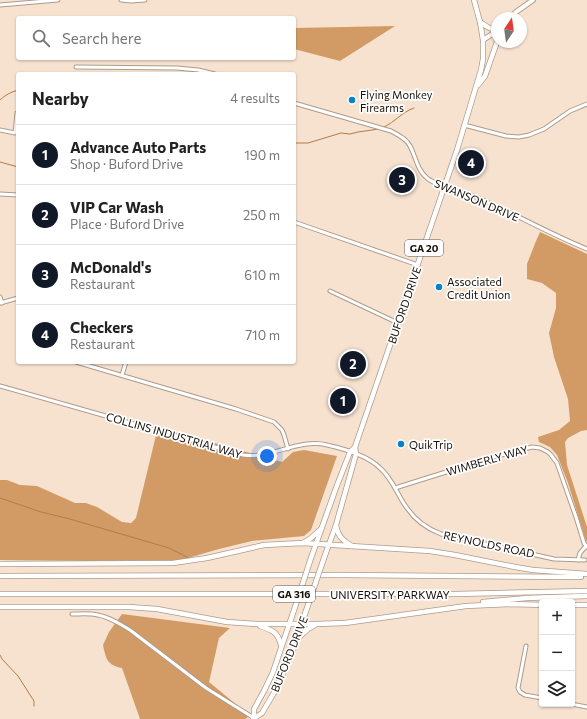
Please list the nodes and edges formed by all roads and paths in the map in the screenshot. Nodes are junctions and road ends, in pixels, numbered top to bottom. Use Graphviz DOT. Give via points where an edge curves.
graph roads {
  1 [pos="58,0"];
  2 [pos="121,0"];
  3 [pos="145,0"];
  4 [pos="474,0"];
  5 [pos="533,0"];
  6 [pos="0,6"];
  7 [pos="516,12"];
  8 [pos="480,22"];
  9 [pos="491,28"];
  10 [pos="491,34"];
  11 [pos="483,40"];
  12 [pos="495,48"];
  13 [pos="76,67"];
  14 [pos="206,72"];
  15 [pos="476,88"];
  16 [pos="587,104"];
  17 [pos="296,105"];
  18 [pos="16,123"];
  19 [pos="464,125"];
  20 [pos="0,130"];
  21 [pos="445,186"];
  22 [pos="0,194"];
  23 [pos="16,195"];
  24 [pos="296,223"];
  25 [pos="587,249"];
  26 [pos="418,265"];
  27 [pos="330,291"];
  28 [pos="0,297"];
  29 [pos="16,299"];
  30 [pos="1,303"];
  31 [pos="398,323"];
  32 [pos="83,364"];
  33 [pos="125,364"];
  34 [pos="122,375"];
  35 [pos="0,386"];
  36 [pos="355,447"];
  37 [pos="288,449"];
  38 [pos="350,452"];
  39 [pos="356,454"];
  40 [pos="395,488"];
  41 [pos="336,525"];
  42 [pos="322,528"];
  43 [pos="303,543"];
  44 [pos="316,544"];
  45 [pos="329,545"];
  46 [pos="355,547"];
  47 [pos="586,547"];
  48 [pos="578,560"];
  49 [pos="585,560"];
  50 [pos="0,564"];
  51 [pos="587,575"];
  52 [pos="0,576"];
  53 [pos="587,592"];
  54 [pos="0,594"];
  55 [pos="587,596"];
  56 [pos="539,605"];
  57 [pos="575,605"];
  58 [pos="587,605"];
  59 [pos="466,606"];
  60 [pos="0,607"];
  61 [pos="72,614"];
  62 [pos="256,624"];
  63 [pos="289,624"];
  64 [pos="302,624"];
  65 [pos="316,624"];
  66 [pos="296,641"];
  67 [pos="526,646"];
  68 [pos="281,647"];
  69 [pos="539,697"];
  70 [pos="575,705"];
  71 [pos="587,707"];
  72 [pos="254,719"];
  1 -- 6 [label="street"];
  2 -- 3 [label="street"];
  4 -- 8 [label="highway, BUFORD DRIVE / GA 20"];
  5 -- 7 [label="main road"];
  8 -- 9 [label="highway"];
  8 -- 11 [label="highway, BUFORD DRIVE / GA 20"];
  10 -- 11 [label="main road"];
  11 -- 15 [label="highway, BUFORD DRIVE / GA 20" via="483,59"];
  12 -- 15 [label="highway" via="485,76"];
  13 -- 14 [label="street" via="177,68"];
  15 -- 19 [label="highway, BUFORD DRIVE / GA 20"];
  16 -- 19 [label="street" via="570,111 544,129 514,138"];
  17 -- 21 [label="street, SWANSON DRIVE" via="391,131 410,145 420,171 427,179"];
  18 -- 20 [label="street" via="15,133"];
  19 -- 21 [label="highway, BUFORD DRIVE / GA 20"];
  21 -- 25 [label="street, SWANSON DRIVE" via="477,198"];
  21 -- 26 [label="highway, BUFORD DRIVE / GA 20"];
  22 -- 23 [label="street"];
  24 -- 26 [label="street"];
  26 -- 31 [label="highway, BUFORD DRIVE / GA 20"];
  27 -- 31 [label="street"];
  28 -- 30 [label="street"];
  29 -- 30 [label="street"];
  31 -- 36 [label="highway, BUFORD DRIVE / GA 20"];
  32 -- 34 [label="street"];
  33 -- 34 [label="street"];
  34 -- 37 [label="street" via="274,422 282,430"];
  35 -- 37 [label="street, COLLINS INDUSTRIAL WAY" via="243,455 258,456"];
  36 -- 38 [label="highway, BUFORD DRIVE / GA 20"];
  36 -- 39 [label="highway, BUFORD DRIVE / GA 20"];
  37 -- 38 [label="street, COLLINS INDUSTRIAL WAY" via="316,443"];
  38 -- 39 [label="street, COLLINS INDUSTRIAL WAY"];
  38 -- 42 [label="highway, BUFORD DRIVE / GA 20"];
  39 -- 40 [label="street, REYNOLDS ROAD" via="380,467"];
  39 -- 41 [label="highway, BUFORD DRIVE / GA 20"];
  40 -- 47 [label="street, WIMBERLY WAY" via="494,457 532,447 540,448 551,455 557,464"];
  40 -- 48 [label="street, REYNOLDS ROAD" via="407,509 428,528 441,534 554,559"];
  41 -- 45 [label="highway, BUFORD DRIVE / GA 20"];
  41 -- 46 [label="highway" via="337,532 344,542"];
  42 -- 43 [label="highway"];
  42 -- 44 [label="highway, BUFORD DRIVE / GA 20"];
  43 -- 44 [label="highway"];
  43 -- 50 [label="highway" via="259,546 173,563"];
  44 -- 45 [label="highway"];
  44 -- 63 [label="highway, BUFORD DRIVE / GA 20, bridge"];
  45 -- 46 [label="highway"];
  45 -- 64 [label="highway, BUFORD DRIVE / GA 20, bridge"];
  46 -- 51 [label="highway" via="443,553 515,568"];
  47 -- 48 [label="street"];
  48 -- 49 [label="street, REYNOLDS ROAD"];
  51 -- 52 [label="highway, UNIVERSITY PARKWAY / GA 316"];
  53 -- 54 [label="highway, UNIVERSITY PARKWAY / GA 316"];
  55 -- 59 [label="highway" via="488,601"];
  56 -- 59 [label="highway"];
  57 -- 58 [label="highway"];
  59 -- 65 [label="highway" via="345,623"];
  60 -- 62 [label="highway" via="136,607 226,622"];
  61 -- 72 [label="street" via="96,614 117,622 206,688"];
  62 -- 63 [label="highway"];
  62 -- 68 [label="highway" via="276,634"];
  63 -- 64 [label="highway"];
  63 -- 68 [label="highway, BUFORD DRIVE / GA 20"];
  64 -- 65 [label="highway"];
  64 -- 66 [label="highway, BUFORD DRIVE / GA 20"];
  65 -- 66 [label="highway"];
  66 -- 72 [label="highway, BUFORD DRIVE / GA 20" via="273,694 262,713"];
  67 -- 69 [label="street" via="518,688 525,695"];
  68 -- 72 [label="highway, BUFORD DRIVE / GA 20" via="273,672 254,709"];
  70 -- 71 [label="street"];
}
